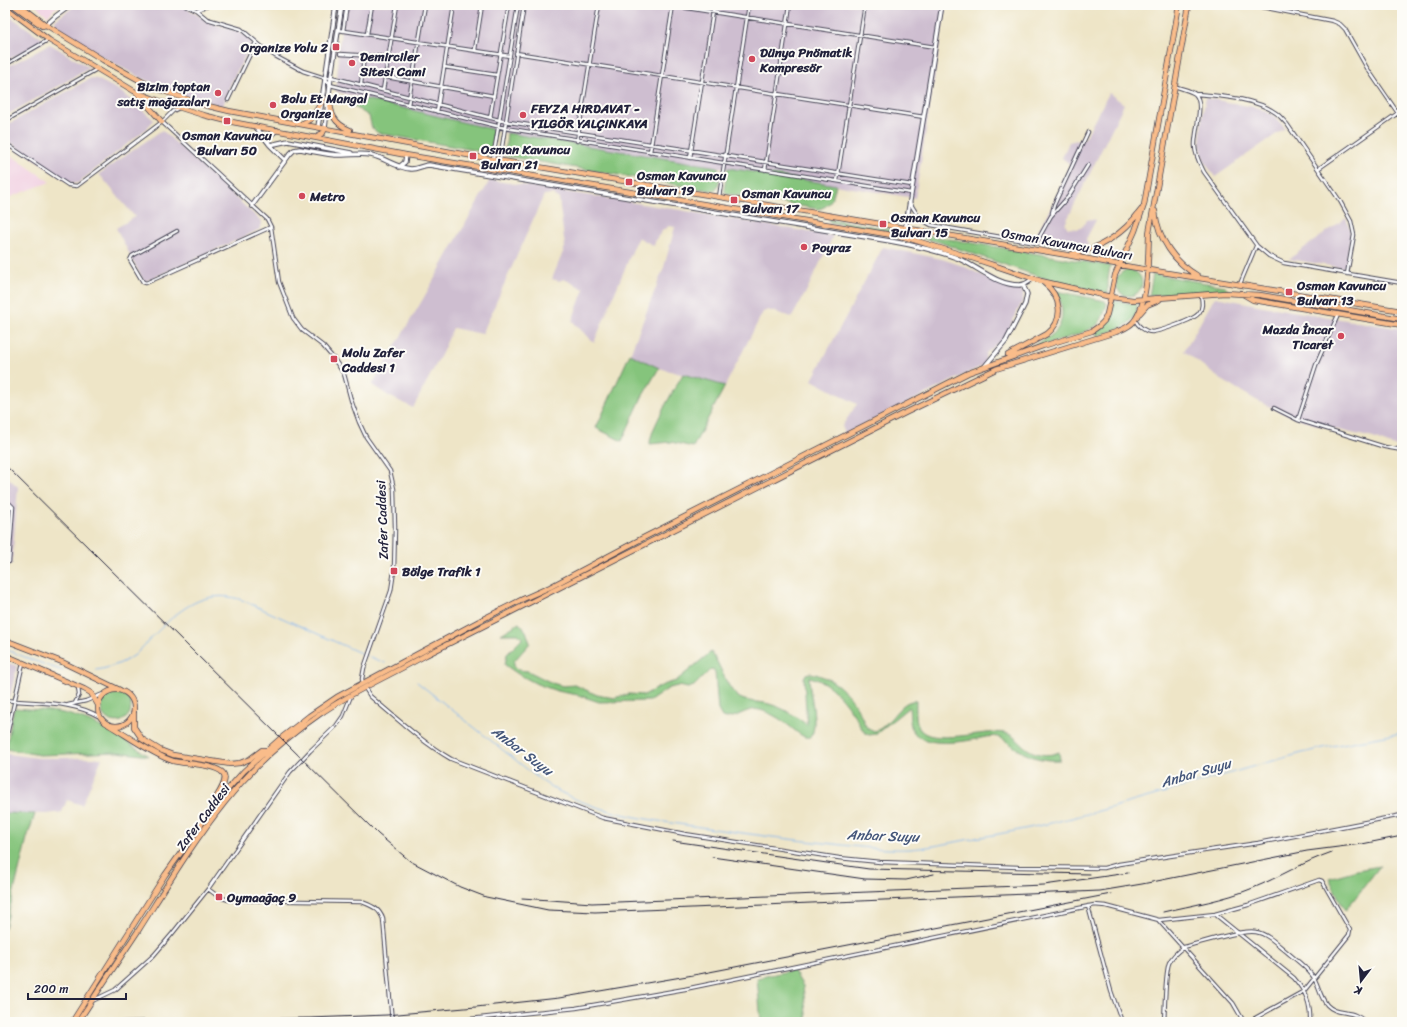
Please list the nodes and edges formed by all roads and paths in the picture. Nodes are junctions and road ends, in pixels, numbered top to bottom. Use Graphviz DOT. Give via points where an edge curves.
graph roads {
  1 [pos="13,5"];
  2 [pos="20,5"];
  3 [pos="71,5"];
  4 [pos="185,5"];
  5 [pos="208,5"];
  6 [pos="336,5"];
  7 [pos="342,5"];
  8 [pos="347,5"];
  9 [pos="372,5"];
  10 [pos="397,5"];
  11 [pos="425,5"];
  12 [pos="454,5"];
  13 [pos="482,5"];
  14 [pos="509,5"];
  15 [pos="518,5"];
  16 [pos="524,5"];
  17 [pos="599,5"];
  18 [pos="668,5"];
  19 [pos="673,5"];
  20 [pos="714,5"];
  21 [pos="749,5"];
  22 [pos="790,5"];
  23 [pos="865,5"];
  24 [pos="942,5"];
  25 [pos="1179,5"];
  26 [pos="1189,5"];
  27 [pos="1251,5"];
  28 [pos="5,7"];
  29 [pos="196,10"];
  30 [pos="713,12"];
  31 [pos="747,17"];
  32 [pos="787,24"];
  33 [pos="46,25"];
  34 [pos="338,30"];
  35 [pos="343,31"];
  36 [pos="368,34"];
  37 [pos="860,35"];
  38 [pos="392,38"];
  39 [pos="49,40"];
  40 [pos="256,42"];
  41 [pos="419,42"];
  42 [pos="447,46"];
  43 [pos="935,47"];
  44 [pos="475,50"];
  45 [pos="516,53"];
  46 [pos="340,54"];
  47 [pos="501,54"];
  48 [pos="364,55"];
  49 [pos="510,56"];
  50 [pos="389,57"];
  51 [pos="589,64"];
  52 [pos="5,65"];
  53 [pos="444,67"];
  54 [pos="97,69"];
  55 [pos="497,75"];
  56 [pos="662,76"];
  57 [pos="331,77"];
  58 [pos="386,77"];
  59 [pos="325,78"];
  60 [pos="412,82"];
  61 [pos="702,82"];
  62 [pos="330,84"];
  63 [pos="361,85"];
  64 [pos="1174,86"];
  65 [pos="441,87"];
  66 [pos="736,88"];
  67 [pos="383,90"];
  68 [pos="134,91"];
  69 [pos="776,94"];
  70 [pos="1194,94"];
  71 [pos="494,96"];
  72 [pos="328,97"];
  73 [pos="410,97"];
  74 [pos="228,100"];
  75 [pos="323,100"];
  76 [pos="439,104"];
  77 [pos="408,105"];
  78 [pos="849,105"];
  79 [pos="180,108"];
  80 [pos="437,112"];
  81 [pos="1398,112"];
  82 [pos="924,117"];
  83 [pos="490,118"];
  84 [pos="1402,119"];
  85 [pos="500,120"];
  86 [pos="5,121"];
  87 [pos="506,121"];
  88 [pos="162,122"];
  89 [pos="301,124"];
  90 [pos="255,126"];
  91 [pos="318,127"];
  92 [pos="498,127"];
  93 [pos="505,128"];
  94 [pos="327,129"];
  95 [pos="277,130"];
  96 [pos="1088,132"];
  97 [pos="578,133"];
  98 [pos="357,134"];
  99 [pos="320,137"];
  100 [pos="329,140"];
  101 [pos="577,141"];
  102 [pos="5,144"];
  103 [pos="651,144"];
  104 [pos="270,145"];
  105 [pos="692,150"];
  106 [pos="650,152"];
  107 [pos="356,154"];
  108 [pos="406,155"];
  109 [pos="725,156"];
  110 [pos="690,158"];
  111 [pos="492,159"];
  112 [pos="285,160"];
  113 [pos="500,160"];
  114 [pos="405,162"];
  115 [pos="766,162"];
  116 [pos="724,164"];
  117 [pos="1088,165"];
  118 [pos="399,167"];
  119 [pos="409,169"];
  120 [pos="1318,169"];
  121 [pos="764,170"];
  122 [pos="838,174"];
  123 [pos="837,182"];
  124 [pos="912,185"];
  125 [pos="603,190"];
  126 [pos="911,193"];
  127 [pos="719,197"];
  128 [pos="909,203"];
  129 [pos="1144,205"];
  130 [pos="252,206"];
  131 [pos="1154,208"];
  132 [pos="1051,216"];
  133 [pos="803,221"];
  134 [pos="802,226"];
  135 [pos="271,227"];
  136 [pos="905,228"];
  137 [pos="177,231"];
  138 [pos="876,233"];
  139 [pos="875,238"];
  140 [pos="904,238"];
  141 [pos="1036,243"];
  142 [pos="1256,245"];
  143 [pos="1066,248"];
  144 [pos="1068,255"];
  145 [pos="1118,264"];
  146 [pos="1148,269"];
  147 [pos="1346,274"];
  148 [pos="1201,277"];
  149 [pos="1032,278"];
  150 [pos="1041,282"];
  151 [pos="1402,283"];
  152 [pos="1240,284"];
  153 [pos="1023,285"];
  154 [pos="1241,293"];
  155 [pos="1201,295"];
  156 [pos="1111,296"];
  157 [pos="1167,298"];
  158 [pos="1143,300"];
  159 [pos="1402,311"];
  160 [pos="1338,314"];
  161 [pos="1137,318"];
  162 [pos="1402,319"];
  163 [pos="1402,325"];
  164 [pos="994,363"];
  165 [pos="985,366"];
  166 [pos="1274,408"];
  167 [pos="1298,420"];
  168 [pos="1402,450"];
  169 [pos="5,499"];
  170 [pos="5,506"];
  171 [pos="13,507"];
  172 [pos="5,534"];
  173 [pos="11,534"];
  174 [pos="5,562"];
  175 [pos="5,640"];
  176 [pos="5,654"];
  177 [pos="23,662"];
  178 [pos="364,685"];
  179 [pos="78,686"];
  180 [pos="120,690"];
  181 [pos="103,694"];
  182 [pos="352,694"];
  183 [pos="94,698"];
  184 [pos="5,700"];
  185 [pos="13,701"];
  186 [pos="75,703"];
  187 [pos="66,705"];
  188 [pos="98,705"];
  189 [pos="134,713"];
  190 [pos="100,717"];
  191 [pos="109,725"];
  192 [pos="5,744"];
  193 [pos="267,750"];
  194 [pos="1402,815"];
  195 [pos="200,825"];
  196 [pos="208,889"];
  197 [pos="1088,906"];
  198 [pos="1215,914"];
  199 [pos="1159,920"];
  200 [pos="1238,933"];
  201 [pos="1184,947"];
  202 [pos="1314,978"];
  203 [pos="1304,991"];
  204 [pos="91,1002"];
  205 [pos="72,1022"];
  206 [pos="78,1022"];
  207 [pos="392,1022"];
  208 [pos="442,1022"];
  209 [pos="1122,1022"];
  210 [pos="1164,1022"];
  211 [pos="1244,1022"];
  212 [pos="1248,1022"];
  213 [pos="1310,1022"];
  214 [pos="1365,1022"];
  1 -- 33 [label="main road" via="42,26"];
  2 -- 33 [label="main road, Osman Kavuncu Bulvarı"];
  3 -- 33 [label="street"];
  4 -- 29 [label="street"];
  5 -- 29 [label="street"];
  6 -- 59 [label="street"];
  7 -- 34 [label="street"];
  8 -- 35 [label="street"];
  9 -- 36 [label="street"];
  10 -- 38 [label="street"];
  11 -- 41 [label="street"];
  12 -- 42 [label="street"];
  13 -- 44 [label="street"];
  14 -- 47 [label="street"];
  15 -- 49 [label="street"];
  16 -- 45 [label="street"];
  17 -- 51 [label="street"];
  18 -- 19 [label="street"];
  19 -- 30 [label="street"];
  19 -- 56 [label="street"];
  20 -- 30 [label="street"];
  21 -- 31 [label="street"];
  22 -- 32 [label="street"];
  23 -- 37 [label="street"];
  24 -- 43 [label="street"];
  25 -- 129 [label="main road"];
  26 -- 64 [label="main road"];
  27 -- 81 [label="street" via="1340,24"];
  28 -- 39 [label="main road"];
  29 -- 40 [label="street" via="207,19 241,29"];
  30 -- 31 [label="street"];
  30 -- 61 [label="street"];
  31 -- 32 [label="street"];
  31 -- 66 [label="street"];
  32 -- 37 [label="street"];
  32 -- 69 [label="street"];
  33 -- 89 [label="main road, Osman Kavuncu Bulvarı" via="152,87 204,105"];
  34 -- 35 [label="street"];
  34 -- 57 [label="street"];
  35 -- 36 [label="street"];
  36 -- 38 [label="street"];
  37 -- 43 [label="street"];
  37 -- 78 [label="street"];
  38 -- 41 [label="street"];
  38 -- 50 [label="street"];
  39 -- 52 [label="street"];
  39 -- 54 [label="main road"];
  40 -- 59 [label="street" via="288,63"];
  40 -- 74 [label="street"];
  41 -- 42 [label="street"];
  41 -- 60 [label="street"];
  42 -- 44 [label="street"];
  42 -- 53 [label="street"];
  43 -- 82 [label="street"];
  44 -- 47 [label="street"];
  45 -- 51 [label="street"];
  45 -- 87 [label="street"];
  46 -- 48 [label="street"];
  47 -- 49 [label="street"];
  47 -- 55 [label="street"];
  48 -- 50 [label="street"];
  48 -- 63 [label="street"];
  49 -- 85 [label="street"];
  50 -- 58 [label="street"];
  51 -- 56 [label="street"];
  51 -- 97 [label="street"];
  53 -- 55 [label="street"];
  53 -- 65 [label="street"];
  54 -- 68 [label="main road"];
  54 -- 86 [label="street"];
  55 -- 71 [label="street"];
  56 -- 61 [label="street"];
  56 -- 103 [label="street"];
  57 -- 59 [label="street"];
  57 -- 62 [label="street"];
  57 -- 63 [label="street"];
  58 -- 60 [label="street"];
  58 -- 67 [label="street"];
  59 -- 62 [label="street"];
  59 -- 75 [label="street"];
  60 -- 65 [label="street"];
  60 -- 73 [label="street"];
  61 -- 66 [label="street"];
  61 -- 105 [label="street"];
  62 -- 72 [label="street"];
  62 -- 77 [label="street"];
  63 -- 67 [label="street"];
  64 -- 70 [label="street"];
  64 -- 131 [label="main road"];
  65 -- 71 [label="street"];
  65 -- 76 [label="street"];
  66 -- 69 [label="street"];
  66 -- 109 [label="street"];
  67 -- 73 [label="street"];
  68 -- 79 [label="main road"];
  68 -- 88 [label="main road"];
  69 -- 78 [label="street"];
  69 -- 115 [label="street"];
  70 -- 120 [label="street" via="1245,101 1264,106 1276,113 1287,124"];
  70 -- 142 [label="street" via="1199,100 1200,109 1195,135 1198,160"];
  71 -- 83 [label="street"];
  72 -- 94 [label="street"];
  72 -- 98 [label="main road" via="337,122"];
  73 -- 76 [label="street"];
  73 -- 77 [label="street"];
  75 -- 89 [label="main road" via="311,119"];
  75 -- 91 [label="street"];
  76 -- 80 [label="street"];
  76 -- 83 [label="street"];
  77 -- 80 [label="street"];
  78 -- 82 [label="street"];
  78 -- 122 [label="street"];
  79 -- 88 [label="street"];
  79 -- 90 [label="main road"];
  80 -- 92 [label="street"];
  81 -- 84 [label="street"];
  81 -- 120 [label="street"];
  82 -- 124 [label="street"];
  83 -- 85 [label="street"];
  85 -- 87 [label="street"];
  85 -- 92 [label="street"];
  87 -- 93 [label="street"];
  87 -- 97 [label="street"];
  88 -- 102 [label="street" via="74,186 68,185"];
  88 -- 130 [label="street"];
  89 -- 91 [label="main road, Osman Kavuncu Bulvarı"];
  90 -- 95 [label="main road"];
  90 -- 104 [label="street"];
  91 -- 94 [label="main road, Osman Kavuncu Bulvarı"];
  91 -- 99 [label="main road"];
  92 -- 93 [label="street"];
  92 -- 111 [label="street"];
  93 -- 101 [label="street"];
  93 -- 113 [label="street"];
  94 -- 98 [label="main road, Osman Kavuncu Bulvarı"];
  94 -- 99 [label="main road"];
  94 -- 100 [label="main road" via="325,138"];
  95 -- 99 [label="main road"];
  95 -- 104 [label="street" via="269,138"];
  96 -- 132 [label="street"];
  97 -- 101 [label="street"];
  97 -- 103 [label="street"];
  98 -- 111 [label="main road, Osman Kavuncu Bulvarı"];
  99 -- 100 [label="main road"];
  100 -- 108 [label="main road"];
  101 -- 106 [label="street"];
  103 -- 105 [label="street"];
  103 -- 106 [label="street"];
  104 -- 107 [label="street" via="288,141"];
  104 -- 112 [label="street"];
  105 -- 109 [label="street"];
  105 -- 110 [label="street"];
  106 -- 110 [label="street"];
  107 -- 112 [label="street" via="342,155 298,149 291,152"];
  107 -- 118 [label="street" via="375,156"];
  108 -- 114 [label="street"];
  108 -- 125 [label="main road"];
  109 -- 115 [label="street"];
  109 -- 116 [label="street"];
  110 -- 116 [label="street"];
  111 -- 113 [label="main road, Osman Kavuncu Bulvarı"];
  112 -- 130 [label="street"];
  113 -- 127 [label="main road, Osman Kavuncu Bulvarı"];
  114 -- 118 [label="street"];
  114 -- 119 [label="street"];
  115 -- 121 [label="street"];
  115 -- 122 [label="street"];
  116 -- 121 [label="street"];
  116 -- 127 [label="street"];
  117 -- 132 [label="street" via="1068,197"];
  118 -- 119 [label="street"];
  119 -- 125 [label="street" via="429,165"];
  120 -- 147 [label="street" via="1351,221 1354,235"];
  121 -- 123 [label="street"];
  122 -- 123 [label="street"];
  122 -- 124 [label="street"];
  123 -- 126 [label="street"];
  124 -- 126 [label="street"];
  125 -- 133 [label="main road"];
  125 -- 134 [label="street"];
  126 -- 128 [label="street"];
  127 -- 136 [label="main road, Osman Kavuncu Bulvarı"];
  128 -- 136 [label="street"];
  128 -- 141 [label="street" via="920,219 931,225"];
  129 -- 144 [label="main road" via="1133,221 1113,238 1088,250"];
  129 -- 145 [label="main road" via="1135,231"];
  130 -- 135 [label="street" via="267,219"];
  131 -- 146 [label="main road" via="1149,233"];
  131 -- 148 [label="main road" via="1159,231 1167,247 1182,265"];
  132 -- 141 [label="street"];
  133 -- 134 [label="main road"];
  133 -- 138 [label="main road"];
  134 -- 139 [label="street"];
  135 -- 137 [label="street" via="146,283 143,282 130,260 132,256"];
  135 -- 178 [label="street, Zafer Caddesi" via="279,282 293,318 302,330 323,346 344,374 359,422 366,437 390,470 393,480 393,578 391,591 367,660 362,679"];
  136 -- 140 [label="street"];
  136 -- 144 [label="main road, Osman Kavuncu Bulvarı"];
  138 -- 139 [label="main road"];
  138 -- 140 [label="main road"];
  139 -- 153 [label="street" via="943,253 962,260 998,280"];
  140 -- 149 [label="main road"];
  141 -- 143 [label="street"];
  142 -- 147 [label="street" via="1284,263"];
  142 -- 152 [label="street"];
  144 -- 145 [label="main road, Osman Kavuncu Bulvarı"];
  145 -- 146 [label="main road, Osman Kavuncu Bulvarı"];
  145 -- 156 [label="main road"];
  146 -- 148 [label="main road, Osman Kavuncu Bulvarı"];
  146 -- 158 [label="main road"];
  147 -- 151 [label="street"];
  148 -- 152 [label="main road, Osman Kavuncu Bulvarı"];
  149 -- 150 [label="main road"];
  149 -- 153 [label="street"];
  150 -- 156 [label="main road"];
  150 -- 164 [label="main road" via="1050,289 1058,302 1059,313 1055,325 1047,334"];
  152 -- 159 [label="main road, Osman Kavuncu Bulvarı"];
  153 -- 165 [label="street" via="1027,294 1025,304 1006,341"];
  154 -- 155 [label="main road"];
  154 -- 160 [label="main road" via="1253,300"];
  154 -- 162 [label="main road"];
  155 -- 157 [label="main road"];
  155 -- 161 [label="street" via="1200,311 1189,320 1153,332 1142,328"];
  156 -- 158 [label="main road"];
  156 -- 164 [label="main road" via="1104,321 1092,331"];
  157 -- 158 [label="main road"];
  157 -- 161 [label="main road, Zafer Caddesi" via="1147,305"];
  158 -- 161 [label="main road"];
  160 -- 163 [label="main road"];
  160 -- 167 [label="street" via="1316,366"];
  161 -- 178 [label="main road, Zafer Caddesi" via="1127,328 1116,332 996,369 884,423 394,673"];
  164 -- 165 [label="main road, Zafer Caddesi"];
  165 -- 178 [label="main road, Zafer Caddesi" via="517,602 389,669"];
  166 -- 167 [label="street"];
  167 -- 168 [label="street"];
  169 -- 171 [label="street"];
  170 -- 171 [label="street"];
  171 -- 173 [label="street"];
  172 -- 173 [label="street"];
  173 -- 174 [label="street" via="9,562"];
  175 -- 180 [label="main road" via="62,662"];
  176 -- 177 [label="main road"];
  177 -- 179 [label="main road"];
  177 -- 185 [label="street"];
  178 -- 182 [label="main road, Zafer Caddesi"];
  178 -- 193 [label="main road, Zafer Caddesi" via="337,697"];
  178 -- 194 [label="street" via="370,696 445,755 602,818 839,858 880,862 1104,868 1258,843"];
  179 -- 183 [label="main road" via="91,693"];
  179 -- 186 [label="street" via="79,695"];
  180 -- 181 [label="main road" via="111,690"];
  180 -- 189 [label="main road" via="132,698"];
  181 -- 183 [label="street"];
  181 -- 188 [label="main road"];
  182 -- 196 [label="street" via="336,726 290,772"];
  182 -- 204 [label="main road, Zafer Caddesi" via="297,732 225,802 171,879"];
  183 -- 186 [label="street"];
  183 -- 188 [label="main road"];
  184 -- 185 [label="street"];
  185 -- 187 [label="street"];
  185 -- 192 [label="street"];
  186 -- 187 [label="street"];
  187 -- 190 [label="street" via="84,709"];
  188 -- 190 [label="main road"];
  189 -- 191 [label="main road" via="124,724"];
  189 -- 193 [label="main road" via="134,727 142,739 173,756 230,764 240,763 262,750"];
  190 -- 191 [label="main road"];
  191 -- 195 [label="main road" via="167,759 217,768 223,774 225,778 221,789"];
  193 -- 195 [label="main road, Zafer Caddesi" via="244,771"];
  195 -- 205 [label="main road, Zafer Caddesi" via="165,875"];
  196 -- 204 [label="street" via="154,955 115,990"];
  196 -- 207 [label="street" via="228,900 362,902 375,908 383,919"];
  197 -- 199 [label="street" via="1106,906"];
  197 -- 208 [label="street" via="685,989 576,1008"];
  197 -- 209 [label="street"];
  198 -- 199 [label="street"];
  198 -- 200 [label="street"];
  198 -- 202 [label="street" via="1322,881 1350,932"];
  199 -- 201 [label="street"];
  200 -- 201 [label="street"];
  200 -- 202 [label="street" via="1249,931 1262,934 1304,966"];
  200 -- 203 [label="street" via="1286,970"];
  201 -- 210 [label="street" via="1169,963"];
  201 -- 211 [label="street" via="1233,1003"];
  202 -- 203 [label="street"];
  202 -- 214 [label="street" via="1322,998 1330,1008 1357,1015"];
  203 -- 212 [label="street"];
  203 -- 213 [label="street" via="1309,1004"];
  204 -- 206 [label="main road, Zafer Caddesi"];
}
